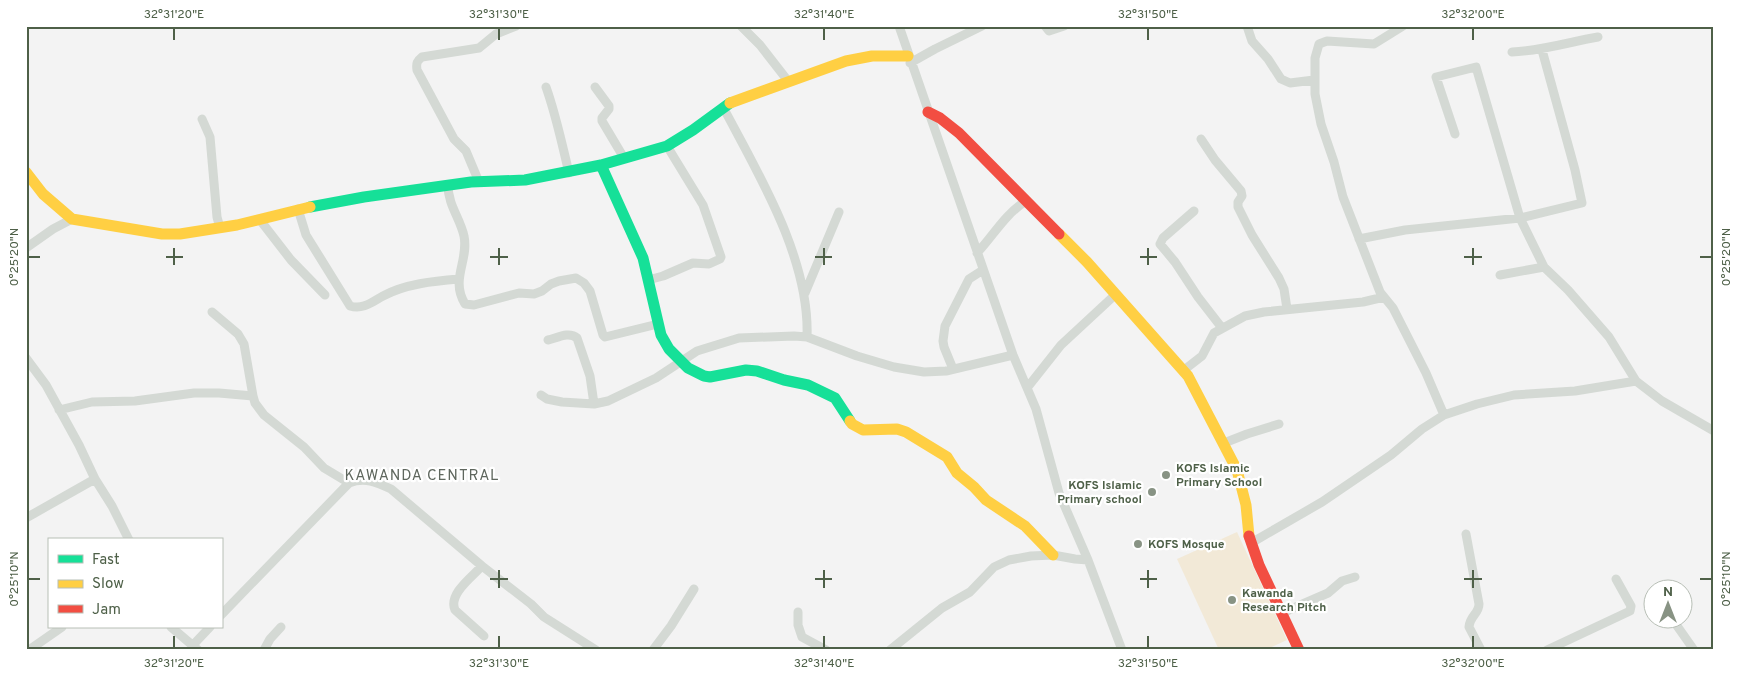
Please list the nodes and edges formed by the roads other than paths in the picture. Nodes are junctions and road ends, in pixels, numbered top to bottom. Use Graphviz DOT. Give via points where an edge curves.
graph roads {
  1 [pos="516,26"];
  2 [pos="741,26"];
  3 [pos="899,26"];
  4 [pos="982,26"];
  5 [pos="1044,26"];
  6 [pos="1064,26"];
  7 [pos="1247,26"];
  8 [pos="1403,26"];
  9 [pos="1598,37"];
  10 [pos="1542,50"];
  11 [pos="1512,52"];
  12 [pos="909,59"];
  13 [pos="1314,80"];
  14 [pos="788,81"];
  15 [pos="546,88"];
  16 [pos="595,88"];
  17 [pos="723,107"];
  18 [pos="928,112"];
  19 [pos="202,119"];
  20 [pos="1455,134"];
  21 [pos="1201,139"];
  22 [pos="667,146"];
  23 [pos="624,158"];
  24 [pos="601,165"];
  25 [pos="26,172"];
  26 [pos="569,173"];
  27 [pos="479,182"];
  28 [pos="448,185"];
  29 [pos="1026,201"];
  30 [pos="298,209"];
  31 [pos="1194,211"];
  32 [pos="839,212"];
  33 [pos="1520,218"];
  34 [pos="72,219"];
  35 [pos="260,220"];
  36 [pos="220,228"];
  37 [pos="1359,239"];
  38 [pos="26,248"];
  39 [pos="977,253"];
  40 [pos="1544,267"];
  41 [pos="983,270"];
  42 [pos="1500,275"];
  43 [pos="459,279"];
  44 [pos="648,280"];
  45 [pos="805,293"];
  46 [pos="1116,294"];
  47 [pos="325,295"];
  48 [pos="1384,297"];
  49 [pos="1287,309"];
  50 [pos="212,312"];
  51 [pos="658,324"];
  52 [pos="1222,328"];
  53 [pos="807,338"];
  54 [pos="548,340"];
  55 [pos="1012,355"];
  56 [pos="26,358"];
  57 [pos="681,361"];
  58 [pos="952,369"];
  59 [pos="1184,370"];
  60 [pos="1636,380"];
  61 [pos="1027,388"];
  62 [pos="541,395"];
  63 [pos="253,396"];
  64 [pos="594,404"];
  65 [pos="59,410"];
  66 [pos="1444,415"];
  67 [pos="1279,424"];
  68 [pos="1714,432"];
  69 [pos="1224,443"];
  70 [pos="95,479"];
  71 [pos="349,483"];
  72 [pos="26,518"];
  73 [pos="1466,534"];
  74 [pos="128,538"];
  75 [pos="1251,543"];
  76 [pos="1053,554"];
  77 [pos="1088,560"];
  78 [pos="482,566"];
  79 [pos="1356,577"];
  80 [pos="1616,579"];
  81 [pos="694,589"];
  82 [pos="798,612"];
  83 [pos="1282,613"];
  84 [pos="222,614"];
  85 [pos="281,627"];
  86 [pos="61,628"];
  87 [pos="172,628"];
  88 [pos="209,628"];
  89 [pos="1679,628"];
  90 [pos="484,636"];
  91 [pos="195,648"];
  92 [pos="29,650"];
  93 [pos="264,650"];
  94 [pos="596,650"];
  95 [pos="652,650"];
  96 [pos="826,650"];
  97 [pos="890,650"];
  98 [pos="1122,650"];
  99 [pos="1299,650"];
  100 [pos="1481,650"];
  101 [pos="1547,650"];
  102 [pos="1694,650"];
  1 -- 27 [label="street" via="496,34 479,48 422,57 416,64 454,139 466,151"];
  2 -- 14 [label="street"];
  3 -- 12 [label="street"];
  4 -- 12 [label="street"];
  5 -- 6 [label="street" via="1052,31"];
  7 -- 13 [label="street" via="1252,41 1281,79 1290,83"];
  8 -- 13 [label="street" via="1374,44 1322,42 1317,46"];
  9 -- 10 [label="street"];
  10 -- 11 [label="street"];
  10 -- 33 [label="street" via="1582,202"];
  12 -- 14 [label="street" via="859,57"];
  12 -- 18 [label="street"];
  13 -- 37 [label="street" via="1321,124"];
  14 -- 17 [label="street"];
  15 -- 26 [label="street"];
  16 -- 23 [label="street" via="610,106 602,121"];
  17 -- 22 [label="street"];
  17 -- 45 [label="street" via="780,219"];
  18 -- 29 [label="street" via="959,133"];
  18 -- 39 [label="street"];
  19 -- 36 [label="street" via="210,137"];
  20 -- 33 [label="street" via="1436,77 1476,67"];
  21 -- 49 [label="street" via="1241,191 1238,207 1279,278"];
  22 -- 23 [label="street"];
  22 -- 44 [label="street" via="702,205 721,257 709,264 693,263"];
  23 -- 24 [label="street"];
  24 -- 26 [label="street"];
  24 -- 44 [label="street" via="638,246"];
  25 -- 34 [label="street" via="43,194"];
  26 -- 27 [label="street" via="525,180"];
  27 -- 28 [label="street"];
  28 -- 30 [label="street"];
  28 -- 43 [label="street" via="448,195 464,236"];
  29 -- 39 [label="street" via="1004,219"];
  29 -- 46 [label="street"];
  30 -- 35 [label="street"];
  30 -- 43 [label="street" via="306,235 350,306 365,306 402,288"];
  31 -- 52 [label="street" via="1160,244"];
  32 -- 45 [label="street"];
  33 -- 37 [label="street" via="1405,230"];
  33 -- 40 [label="street"];
  34 -- 36 [label="street" via="162,234"];
  34 -- 38 [label="street"];
  35 -- 36 [label="street"];
  35 -- 47 [label="street" via="291,260"];
  37 -- 48 [label="street"];
  39 -- 41 [label="street"];
  40 -- 42 [label="street"];
  40 -- 60 [label="street" via="1609,337"];
  41 -- 55 [label="street"];
  41 -- 58 [label="street" via="968,279 945,326 943,341"];
  43 -- 51 [label="street" via="464,302 470,305 519,293 542,292 560,280 576,278 590,291 603,336"];
  44 -- 51 [label="street"];
  45 -- 53 [label="street"];
  46 -- 59 [label="street"];
  46 -- 61 [label="street" via="1061,345"];
  48 -- 49 [label="street"];
  48 -- 66 [label="street" via="1422,364"];
  49 -- 52 [label="street" via="1252,314"];
  50 -- 63 [label="street" via="238,334 244,344"];
  51 -- 57 [label="street" via="669,349"];
  52 -- 59 [label="street" via="1212,335 1202,356"];
  53 -- 57 [label="street" via="739,338 697,351"];
  53 -- 58 [label="street" via="894,367 924,372"];
  54 -- 64 [label="street" via="570,334 577,338 590,376"];
  55 -- 58 [label="street"];
  55 -- 61 [label="street"];
  56 -- 65 [label="street"];
  57 -- 64 [label="street" via="621,396"];
  57 -- 76 [label="street" via="704,376 746,370 808,385 835,398 852,424 863,430 897,429 906,432 947,457 957,473 986,500 1021,523"];
  59 -- 69 [label="street"];
  60 -- 66 [label="street" via="1575,391 1514,395"];
  60 -- 68 [label="street" via="1662,401"];
  61 -- 77 [label="street" via="1059,493"];
  62 -- 64 [label="street" via="562,402"];
  63 -- 65 [label="street" via="194,393 135,401 92,402"];
  63 -- 71 [label="street" via="264,414 324,468"];
  65 -- 70 [label="street"];
  66 -- 75 [label="street" via="1322,502"];
  67 -- 69 [label="street"];
  69 -- 75 [label="street" via="1240,480"];
  70 -- 72 [label="street"];
  70 -- 74 [label="street"];
  71 -- 78 [label="street" via="359,479 375,481 391,489"];
  71 -- 84 [label="street"];
  73 -- 100 [label="street" via="1480,604 1471,617 1469,627"];
  75 -- 83 [label="street"];
  76 -- 77 [label="street"];
  76 -- 97 [label="street" via="1017,558 994,567 970,592 942,608"];
  77 -- 98 [label="street"];
  78 -- 90 [label="street" via="456,594 454,607"];
  78 -- 94 [label="street" via="544,617"];
  79 -- 83 [label="street" via="1342,581 1328,592"];
  80 -- 101 [label="street" via="1631,606 1630,611"];
  81 -- 95 [label="street"];
  82 -- 96 [label="street" via="802,637"];
  83 -- 99 [label="street"];
  85 -- 93 [label="street"];
  86 -- 92 [label="street"];
  87 -- 91 [label="street"];
  88 -- 91 [label="street"];
  89 -- 102 [label="street"];
}
